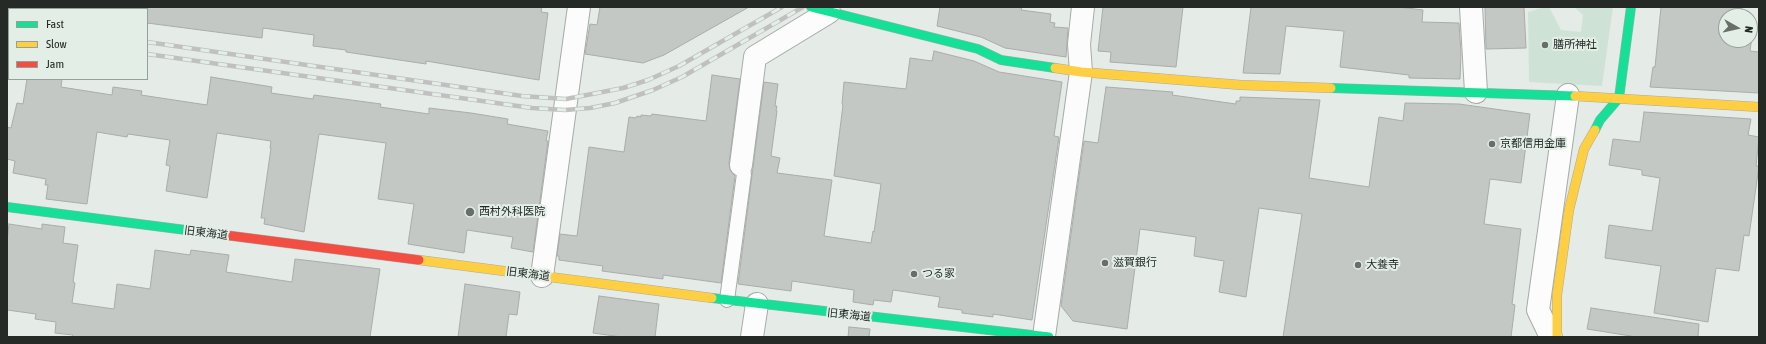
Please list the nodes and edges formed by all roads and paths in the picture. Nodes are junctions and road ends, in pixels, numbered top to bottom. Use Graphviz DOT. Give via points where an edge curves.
graph roads {
  1 [pos="579,7"];
  2 [pos="1084,7"];
  3 [pos="1471,7"];
  4 [pos="1631,7"];
  5 [pos="822,9"];
  6 [pos="1081,72"];
  7 [pos="1476,92"];
  8 [pos="1568,95"];
  9 [pos="1619,98"];
  10 [pos="1759,107"];
  11 [pos="741,165"];
  12 [pos="7,207"];
  13 [pos="542,276"];
  14 [pos="727,300"];
  15 [pos="757,304"];
  16 [pos="752,337"];
  17 [pos="1047,337"];
  18 [pos="1551,337"];
  19 [pos="1557,337"];
  1 -- 13 [label="street"];
  2 -- 6 [label="street" via="1079,44"];
  3 -- 7 [label="street"];
  4 -- 9 [label="street"];
  5 -- 6 [label="street" via="978,49 1001,60"];
  5 -- 11 [label="street" via="755,57"];
  6 -- 7 [label="street" via="1241,84"];
  6 -- 17 [label="street"];
  7 -- 8 [label="street"];
  8 -- 9 [label="street"];
  8 -- 18 [label="street" via="1538,310"];
  9 -- 10 [label="street"];
  9 -- 19 [label="street" via="1600,120 1584,149 1568,218 1557,295"];
  11 -- 14 [label="lane" via="744,174"];
  12 -- 13 [label="street, 旧東海道"];
  13 -- 14 [label="street, 旧東海道"];
  14 -- 15 [label="street, 旧東海道"];
  15 -- 16 [label="street"];
  15 -- 17 [label="street, 旧東海道"];
}
